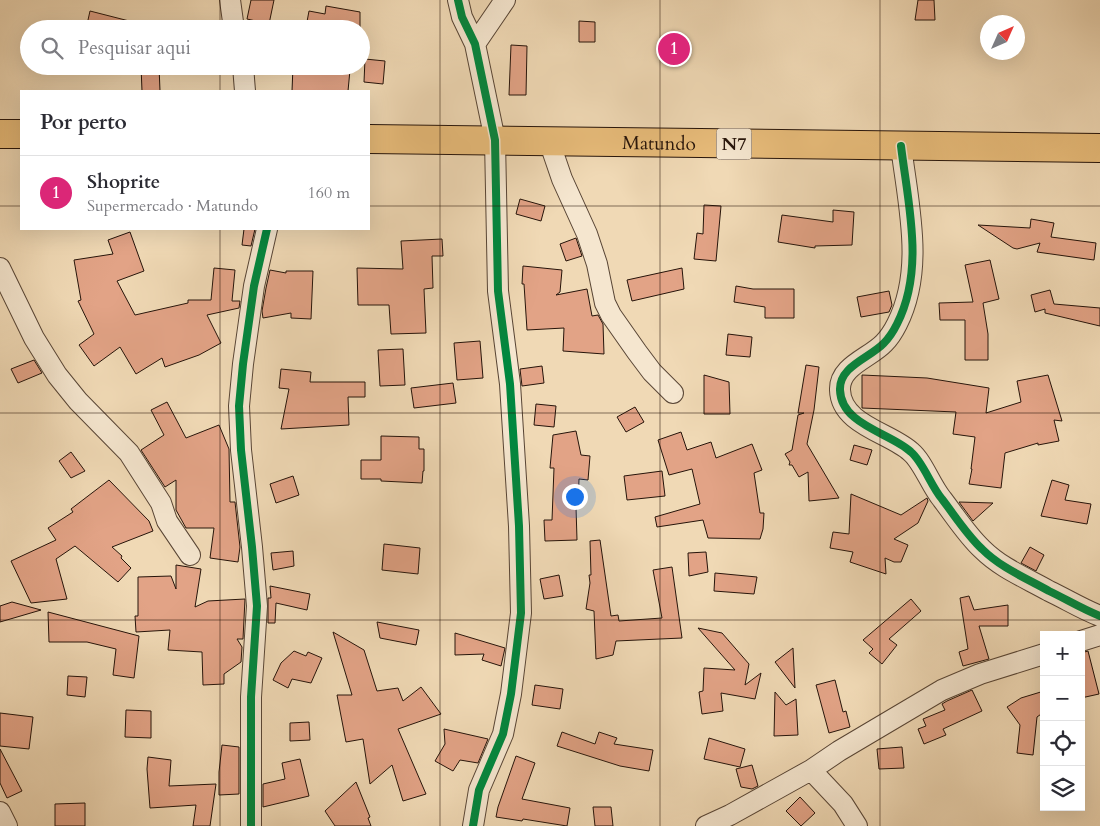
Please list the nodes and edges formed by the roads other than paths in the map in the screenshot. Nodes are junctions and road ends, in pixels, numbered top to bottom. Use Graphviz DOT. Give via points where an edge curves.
graph roads {
  1 [pos="230,0"];
  2 [pos="458,0"];
  3 [pos="505,0"];
  4 [pos="233,20"];
  5 [pos="474,44"];
  6 [pos="244,75"];
  7 [pos="245,90"];
  8 [pos="0,134"];
  9 [pos="20,134"];
  10 [pos="370,139"];
  11 [pos="495,140"];
  12 [pos="549,141"];
  13 [pos="901,146"];
  14 [pos="1100,148"];
  15 [pos="267,230"];
  16 [pos="0,268"];
  17 [pos="673,393"];
  18 [pos="190,555"];
  19 [pos="1100,616"];
  20 [pos="1100,635"];
  21 [pos="1085,640"];
  22 [pos="1040,655"];
  23 [pos="811,770"];
  24 [pos="0,812"];
  25 [pos="7,826"];
  26 [pos="251,826"];
  27 [pos="473,826"];
  28 [pos="706,826"];
  29 [pos="857,826"];
  1 -- 4 [label="street"];
  2 -- 5 [label="street"];
  3 -- 5 [label="street"];
  5 -- 11 [label="street"];
  6 -- 7 [label="street"];
  8 -- 9 [label="main road"];
  10 -- 11 [label="main road, Matundo / N7"];
  11 -- 12 [label="main road, Matundo / N7"];
  11 -- 27 [label="street" via="498,291 510,384 522,613 503,734 479,790"];
  12 -- 13 [label="main road, Matundo / N7"];
  12 -- 17 [label="street" via="587,234 605,303 647,366"];
  13 -- 14 [label="main road, Matundo / N7"];
  13 -- 19 [label="street" via="914,257 906,302 897,324 884,342 846,372 840,391 845,406 853,417 911,451 940,497 982,550 1014,574"];
  15 -- 26 [label="street" via="254,286 239,406 257,606 251,698"];
  16 -- 18 [label="street" via="34,338 57,375 129,454"];
  20 -- 21 [label="street"];
  22 -- 23 [label="street" via="942,690"];
  23 -- 28 [label="street"];
  23 -- 29 [label="street" via="843,804"];
  24 -- 25 [label="street"];
}
